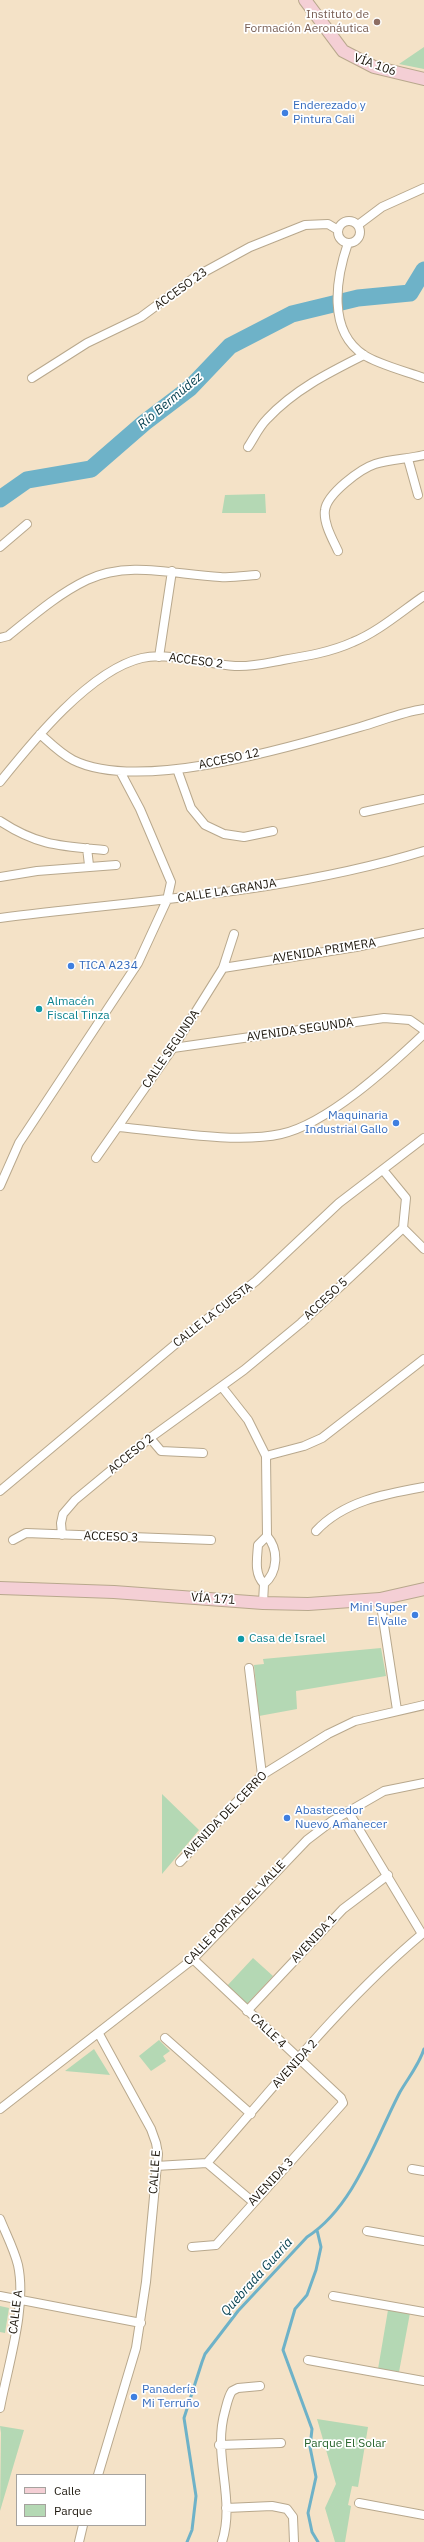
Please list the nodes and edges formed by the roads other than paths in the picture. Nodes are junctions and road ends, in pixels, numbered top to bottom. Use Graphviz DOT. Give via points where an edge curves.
graph roads {
  1 [pos="305,0"];
  2 [pos="424,79"];
  3 [pos="424,188"];
  4 [pos="358,225"];
  5 [pos="338,230"];
  6 [pos="348,243"];
  7 [pos="364,355"];
  8 [pos="32,378"];
  9 [pos="424,378"];
  10 [pos="248,447"];
  11 [pos="424,455"];
  12 [pos="408,459"];
  13 [pos="418,495"];
  14 [pos="27,524"];
  15 [pos="0,547"];
  16 [pos="338,551"];
  17 [pos="172,571"];
  18 [pos="256,575"];
  19 [pos="424,596"];
  20 [pos="0,638"];
  21 [pos="158,657"];
  22 [pos="424,709"];
  23 [pos="40,734"];
  24 [pos="177,769"];
  25 [pos="120,773"];
  26 [pos="0,782"];
  27 [pos="424,799"];
  28 [pos="364,812"];
  29 [pos="0,821"];
  30 [pos="273,831"];
  31 [pos="87,848"];
  32 [pos="104,850"];
  33 [pos="424,851"];
  34 [pos="116,865"];
  35 [pos="89,866"];
  36 [pos="0,877"];
  37 [pos="167,900"];
  38 [pos="0,918"];
  39 [pos="424,933"];
  40 [pos="234,934"];
  41 [pos="223,968"];
  42 [pos="424,1030"];
  43 [pos="423,1038"];
  44 [pos="173,1048"];
  45 [pos="118,1127"];
  46 [pos="424,1138"];
  47 [pos="96,1158"];
  48 [pos="384,1170"];
  49 [pos="0,1186"];
  50 [pos="403,1228"];
  51 [pos="424,1249"];
  52 [pos="424,1359"];
  53 [pos="222,1387"];
  54 [pos="150,1438"];
  55 [pos="203,1453"];
  56 [pos="266,1456"];
  57 [pos="424,1487"];
  58 [pos="0,1491"];
  59 [pos="316,1531"];
  60 [pos="62,1536"];
  61 [pos="267,1536"];
  62 [pos="13,1540"];
  63 [pos="212,1540"];
  64 [pos="264,1584"];
  65 [pos="0,1588"];
  66 [pos="424,1589"];
  67 [pos="380,1599"];
  68 [pos="263,1603"];
  69 [pos="249,1668"];
  70 [pos="424,1705"];
  71 [pos="397,1710"];
  72 [pos="262,1775"];
  73 [pos="424,1783"];
  74 [pos="348,1811"];
  75 [pos="180,1862"];
  76 [pos="388,1875"];
  77 [pos="193,1959"];
  78 [pos="247,2011"];
  79 [pos="99,2034"];
  80 [pos="165,2038"];
  81 [pos="299,2059"];
  82 [pos="343,2103"];
  83 [pos="0,2109"];
  84 [pos="251,2114"];
  85 [pos="207,2163"];
  86 [pos="156,2166"];
  87 [pos="412,2169"];
  88 [pos="424,2171"];
  89 [pos="252,2202"];
  90 [pos="0,2219"];
  91 [pos="367,2231"];
  92 [pos="424,2241"];
  93 [pos="192,2248"];
  94 [pos="0,2296"];
  95 [pos="333,2296"];
  96 [pos="20,2300"];
  97 [pos="424,2312"];
  98 [pos="141,2323"];
  99 [pos="308,2360"];
  100 [pos="424,2381"];
  101 [pos="260,2386"];
  102 [pos="0,2408"];
  103 [pos="281,2443"];
  104 [pos="219,2445"];
  105 [pos="98,2474"];
  106 [pos="359,2502"];
  107 [pos="226,2508"];
  108 [pos="424,2515"];
  109 [pos="83,2526"];
  110 [pos="79,2542"];
  111 [pos="222,2542"];
  112 [pos="294,2542"];
  1 -- 2 [label="main road, VÍA 106" via="343,52 374,67"];
  3 -- 4 [label="street" via="382,207"];
  4 -- 5 [label="street" via="353,221 346,221"];
  4 -- 6 [label="street" via="361,231 359,237"];
  5 -- 6 [label="street" via="340,238"];
  5 -- 8 [label="street, ACCESO 23" via="328,224 305,225 250,247 195,277 147,313 87,343"];
  6 -- 7 [label="street" via="342,260 338,318 348,339"];
  7 -- 9 [label="street"];
  7 -- 10 [label="street" via="322,376 290,398 266,420"];
  11 -- 12 [label="street"];
  12 -- 13 [label="street"];
  12 -- 16 [label="street" via="375,464 351,478 328,500 324,511 328,529"];
  14 -- 15 [label="street"];
  17 -- 18 [label="street" via="220,577"];
  17 -- 20 [label="street" via="110,572 88,579 52,600 8,636"];
  17 -- 21 [label="street"];
  19 -- 21 [label="street, ACCESO 2" via="354,642 321,653 248,666"];
  21 -- 23 [label="street, ACCESO 2" via="142,658 103,676"];
  22 -- 24 [label="street, ACCESO 12" via="332,735"];
  23 -- 25 [label="street, ACCESO 12" via="72,760"];
  23 -- 26 [label="street, ACCESO 2"];
  24 -- 25 [label="street, ACCESO 12" via="152,773"];
  24 -- 30 [label="street" via="191,808 205,825 224,834 244,837"];
  25 -- 37 [label="street" via="140,809 171,882"];
  27 -- 28 [label="street"];
  29 -- 31 [label="street" via="36,841"];
  31 -- 32 [label="street"];
  31 -- 35 [label="street"];
  33 -- 37 [label="street, CALLE LA GRANJA" via="384,863 279,883"];
  34 -- 35 [label="street"];
  35 -- 36 [label="street"];
  37 -- 38 [label="street"];
  37 -- 49 [label="street, CALLE LA GRANJA" via="138,963 19,1143"];
  39 -- 41 [label="street, AVENIDA PRIMERA" via="356,947"];
  40 -- 41 [label="street, CALLE SEGUNDA"];
  41 -- 44 [label="street, CALLE SEGUNDA"];
  42 -- 44 [label="street, AVENIDA SEGUNDA" via="410,1020 384,1018"];
  43 -- 45 [label="street" via="328,1114 281,1134 253,1138"];
  44 -- 45 [label="street, CALLE SEGUNDA"];
  45 -- 47 [label="street, CALLE SEGUNDA"];
  46 -- 48 [label="street, CALLE LA CUESTA"];
  48 -- 50 [label="street" via="406,1198"];
  48 -- 58 [label="street, CALLE LA CUESTA" via="338,1203 256,1281 184,1337"];
  50 -- 51 [label="street"];
  50 -- 53 [label="street, ACCESO 5" via="301,1323"];
  52 -- 56 [label="street" via="322,1438 304,1446"];
  53 -- 54 [label="street, ACCESO 2"];
  53 -- 56 [label="street" via="248,1420"];
  54 -- 55 [label="street" via="161,1451"];
  54 -- 60 [label="street, ACCESO 2" via="69,1506 63,1514"];
  56 -- 61 [label="street"];
  57 -- 59 [label="street" via="347,1506 332,1515"];
  60 -- 62 [label="street, ACCESO 3" via="26,1533"];
  60 -- 63 [label="street, ACCESO 3"];
  61 -- 64 [label="street" via="258,1545 257,1560 258,1578"];
  61 -- 64 [label="street" via="274,1544 276,1559 272,1577"];
  64 -- 68 [label="street"];
  65 -- 68 [label="main road, VÍA 171" via="114,1592"];
  66 -- 67 [label="main road, VÍA 171"];
  67 -- 68 [label="main road, VÍA 171" via="308,1604"];
  67 -- 71 [label="street"];
  69 -- 72 [label="street"];
  70 -- 71 [label="street, AVENIDA DEL CERRO"];
  71 -- 72 [label="street, AVENIDA DEL CERRO" via="348,1724"];
  72 -- 75 [label="street, AVENIDA DEL CERRO"];
  73 -- 74 [label="street, CALLE PORTAL DEL VALLE" via="384,1791"];
  74 -- 76 [label="street"];
  74 -- 77 [label="street, CALLE PORTAL DEL VALLE" via="307,1840"];
  76 -- 78 [label="street, AVENIDA 1" via="343,1909"];
  76 -- 81 [label="street, AVENIDA 2" via="422,1934 394,1958"];
  77 -- 78 [label="street, CALLE 4"];
  77 -- 79 [label="street, CALLE PORTAL DEL VALLE"];
  78 -- 81 [label="street, CALLE 4"];
  79 -- 83 [label="street, CALLE PORTAL DEL VALLE"];
  79 -- 86 [label="street, CALLE E" via="151,2129 156,2143"];
  80 -- 84 [label="street"];
  81 -- 82 [label="street, CALLE 4" via="341,2098"];
  81 -- 84 [label="street, AVENIDA 2"];
  82 -- 89 [label="street, AVENIDA 3"];
  84 -- 85 [label="street, AVENIDA 2"];
  85 -- 86 [label="street"];
  85 -- 89 [label="street"];
  86 -- 98 [label="street, CALLE E"];
  87 -- 88 [label="street"];
  89 -- 93 [label="street, AVENIDA 3" via="216,2245"];
  90 -- 96 [label="street, CALLE A" via="18,2265"];
  91 -- 92 [label="street"];
  94 -- 96 [label="street"];
  95 -- 97 [label="street"];
  96 -- 98 [label="street"];
  96 -- 102 [label="street, CALLE A"];
  98 -- 105 [label="street, CALLE E"];
  99 -- 100 [label="street"];
  101 -- 104 [label="street" via="232,2391 220,2427"];
  103 -- 104 [label="street"];
  104 -- 107 [label="street"];
  106 -- 108 [label="street"];
  107 -- 111 [label="street"];
  107 -- 112 [label="street" via="277,2506 287,2509 293,2517"];
  109 -- 110 [label="street"];
}
